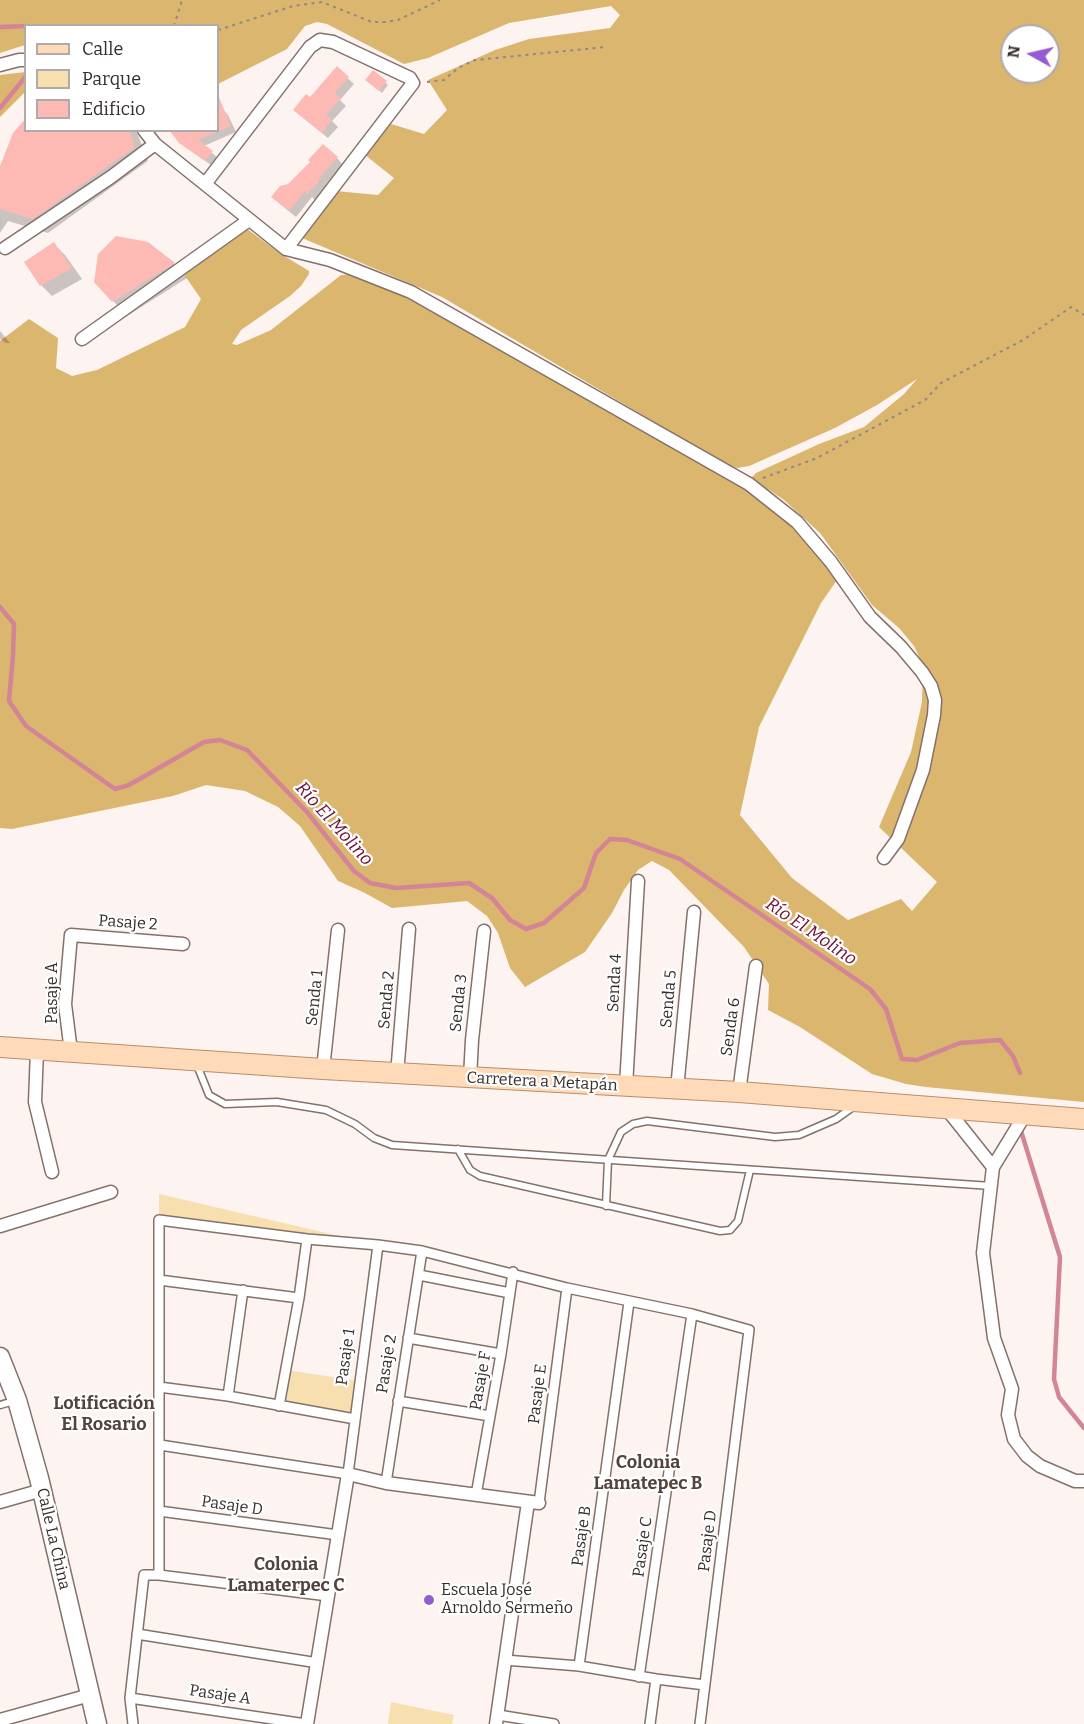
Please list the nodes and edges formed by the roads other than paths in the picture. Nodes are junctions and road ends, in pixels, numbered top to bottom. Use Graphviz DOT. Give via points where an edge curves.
graph roads {
  1 [pos="24,60"];
  2 [pos="0,65"];
  3 [pos="146,132"];
  4 [pos="155,144"];
  5 [pos="205,184"];
  6 [pos="249,220"];
  7 [pos="5,248"];
  8 [pos="286,249"];
  9 [pos="82,339"];
  10 [pos="884,858"];
  11 [pos="638,881"];
  12 [pos="694,912"];
  13 [pos="409,929"];
  14 [pos="338,930"];
  15 [pos="484,931"];
  16 [pos="71,935"];
  17 [pos="183,944"];
  18 [pos="756,966"];
  19 [pos="0,1047"];
  20 [pos="37,1050"];
  21 [pos="71,1052"];
  22 [pos="195,1060"];
  23 [pos="323,1069"];
  24 [pos="397,1074"];
  25 [pos="470,1078"];
  26 [pos="626,1086"];
  27 [pos="677,1089"];
  28 [pos="739,1092"];
  29 [pos="862,1100"];
  30 [pos="946,1108"];
  31 [pos="1026,1113"];
  32 [pos="1084,1119"];
  33 [pos="459,1149"];
  34 [pos="608,1160"];
  35 [pos="993,1167"];
  36 [pos="750,1170"];
  37 [pos="52,1172"];
  38 [pos="991,1186"];
  39 [pos="111,1192"];
  40 [pos="606,1206"];
  41 [pos="0,1226"];
  42 [pos="307,1239"];
  43 [pos="378,1245"];
  44 [pos="422,1251"];
  45 [pos="513,1272"];
  46 [pos="419,1275"];
  47 [pos="159,1280"];
  48 [pos="567,1288"];
  49 [pos="243,1290"];
  50 [pos="510,1293"];
  51 [pos="299,1298"];
  52 [pos="629,1302"];
  53 [pos="692,1314"];
  54 [pos="408,1338"];
  55 [pos="501,1354"];
  56 [pos="2,1368"];
  57 [pos="159,1387"];
  58 [pos="228,1396"];
  59 [pos="398,1401"];
  60 [pos="9,1403"];
  61 [pos="279,1406"];
  62 [pos="490,1416"];
  63 [pos="355,1419"];
  64 [pos="160,1445"];
  65 [pos="348,1474"];
  66 [pos="1084,1481"];
  67 [pos="386,1483"];
  68 [pos="42,1490"];
  69 [pos="476,1495"];
  70 [pos="0,1502"];
  71 [pos="534,1502"];
  72 [pos="159,1511"];
  73 [pos="338,1535"];
  74 [pos="159,1575"];
  75 [pos="328,1596"];
  76 [pos="137,1634"];
  77 [pos="505,1660"];
  78 [pos="318,1663"];
  79 [pos="579,1666"];
  80 [pos="639,1677"];
  81 [pos="656,1680"];
  82 [pos="705,1685"];
  83 [pos="90,1695"];
  84 [pos="130,1698"];
  85 [pos="497,1719"];
  86 [pos="0,1720"];
  87 [pos="97,1724"];
  88 [pos="133,1724"];
  89 [pos="306,1724"];
  90 [pos="554,1724"];
  91 [pos="651,1724"];
  92 [pos="699,1724"];
  1 -- 2 [label="street"];
  3 -- 4 [label="street"];
  4 -- 5 [label="street"];
  4 -- 7 [label="street"];
  5 -- 6 [label="street"];
  5 -- 8 [label="street" via="310,47 320,40 333,42 410,78 413,83"];
  6 -- 8 [label="street"];
  6 -- 9 [label="street"];
  8 -- 10 [label="street" via="330,260 411,292 749,484 797,522 870,617 922,672 935,700 923,770 898,839"];
  11 -- 26 [label="street, Senda 4"];
  12 -- 27 [label="street, Senda 5"];
  13 -- 24 [label="street, Senda 2"];
  14 -- 23 [label="street, Senda 1"];
  15 -- 25 [label="street, Senda 3"];
  16 -- 17 [label="street, Pasaje 2"];
  16 -- 21 [label="street, Pasaje A" via="66,1004"];
  18 -- 28 [label="street, Senda 6"];
  19 -- 20 [label="main road, Carretera a Metapán"];
  20 -- 21 [label="main road, Carretera a Metapán"];
  20 -- 37 [label="street" via="35,1102"];
  21 -- 22 [label="main road, Carretera a Metapán"];
  22 -- 23 [label="main road, Carretera a Metapán"];
  22 -- 33 [label="lane" via="209,1095 225,1104 277,1102 326,1110 392,1145"];
  23 -- 24 [label="main road, Carretera a Metapán"];
  24 -- 25 [label="main road, Carretera a Metapán"];
  25 -- 26 [label="main road, Carretera a Metapán"];
  26 -- 27 [label="main road, Carretera a Metapán"];
  27 -- 28 [label="main road, Carretera a Metapán"];
  28 -- 29 [label="main road, Carretera a Metapán"];
  29 -- 30 [label="main road, Carretera a Metapán"];
  29 -- 34 [label="lane" via="836,1119 799,1135 775,1137 647,1121 633,1124 621,1132"];
  30 -- 31 [label="main road, Carretera a Metapán"];
  30 -- 35 [label="street"];
  31 -- 32 [label="main road, Carretera a Metapán"];
  31 -- 35 [label="street"];
  33 -- 34 [label="lane"];
  33 -- 40 [label="lane" via="470,1170 480,1176"];
  34 -- 36 [label="lane"];
  34 -- 40 [label="lane"];
  35 -- 38 [label="street"];
  36 -- 38 [label="lane"];
  36 -- 40 [label="lane" via="738,1221 730,1230 720,1232"];
  38 -- 66 [label="street" via="983,1253 994,1338 1012,1389 1008,1415 1014,1439 1040,1466 1075,1482"];
  39 -- 41 [label="street"];
  42 -- 43 [label="street"];
  42 -- 47 [label="street" via="159,1220"];
  42 -- 51 [label="street"];
  43 -- 44 [label="street"];
  43 -- 63 [label="street, Pasaje 1"];
  44 -- 45 [label="street"];
  44 -- 46 [label="street, Pasaje 2"];
  45 -- 48 [label="street"];
  45 -- 50 [label="street, Pasaje F"];
  46 -- 50 [label="street"];
  46 -- 54 [label="street, Pasaje 2"];
  47 -- 49 [label="street"];
  47 -- 57 [label="street"];
  48 -- 52 [label="street"];
  48 -- 71 [label="street, Pasaje E"];
  49 -- 51 [label="street"];
  49 -- 58 [label="street"];
  50 -- 55 [label="street, Pasaje F"];
  51 -- 61 [label="street"];
  52 -- 53 [label="street"];
  52 -- 79 [label="street, Pasaje B"];
  53 -- 80 [label="street, Pasaje C"];
  53 -- 82 [label="street, Pasaje D" via="749,1330"];
  54 -- 55 [label="street"];
  54 -- 59 [label="street, Pasaje 2"];
  55 -- 62 [label="street, Pasaje F"];
  56 -- 60 [label="main road, Calle La China"];
  57 -- 58 [label="street"];
  57 -- 64 [label="street"];
  58 -- 61 [label="street"];
  59 -- 62 [label="street"];
  59 -- 67 [label="street, Pasaje 2"];
  60 -- 68 [label="main road, Calle La China"];
  61 -- 63 [label="street"];
  62 -- 69 [label="street, Pasaje F"];
  63 -- 65 [label="street, Pasaje 1"];
  64 -- 65 [label="street"];
  64 -- 72 [label="street"];
  65 -- 67 [label="street"];
  65 -- 73 [label="street"];
  67 -- 69 [label="street"];
  68 -- 70 [label="street"];
  68 -- 83 [label="main road, Calle La China"];
  69 -- 71 [label="street"];
  71 -- 77 [label="street"];
  72 -- 73 [label="street, Pasaje D"];
  72 -- 74 [label="street"];
  73 -- 75 [label="street"];
  74 -- 75 [label="street"];
  74 -- 76 [label="street" via="144,1575"];
  75 -- 78 [label="street"];
  76 -- 78 [label="street"];
  76 -- 84 [label="street"];
  77 -- 79 [label="street"];
  77 -- 85 [label="street"];
  78 -- 89 [label="street"];
  79 -- 80 [label="street"];
  80 -- 81 [label="street"];
  81 -- 82 [label="street"];
  81 -- 91 [label="street"];
  82 -- 92 [label="street, Pasaje D"];
  83 -- 86 [label="street"];
  83 -- 87 [label="main road, Calle La China"];
  84 -- 88 [label="street"];
  84 -- 89 [label="street, Pasaje A"];
  85 -- 90 [label="street"];
}
